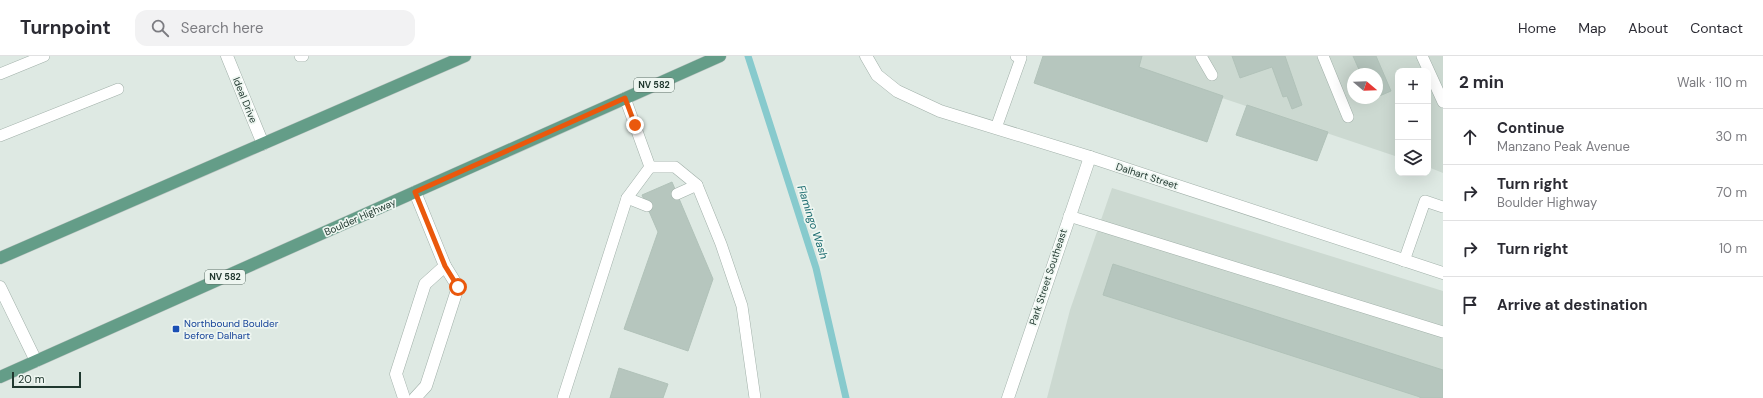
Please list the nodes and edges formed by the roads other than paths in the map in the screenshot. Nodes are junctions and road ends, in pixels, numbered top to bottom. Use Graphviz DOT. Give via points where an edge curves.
graph roads {
  1 [pos="44,56"];
  2 [pos="227,56"];
  3 [pos="300,56"];
  4 [pos="303,56"];
  5 [pos="465,56"];
  6 [pos="720,56"];
  7 [pos="866,56"];
  8 [pos="1016,56"];
  9 [pos="1202,56"];
  10 [pos="1323,56"];
  11 [pos="1422,56"];
  12 [pos="0,74"];
  13 [pos="1212,75"];
  14 [pos="118,89"];
  15 [pos="625,98"];
  16 [pos="1443,102"];
  17 [pos="1348,117"];
  18 [pos="996,128"];
  19 [pos="0,136"];
  20 [pos="263,144"];
  21 [pos="1090,157"];
  22 [pos="650,167"];
  23 [pos="697,185"];
  24 [pos="415,192"];
  25 [pos="677,194"];
  26 [pos="627,198"];
  27 [pos="647,206"];
  28 [pos="1443,206"];
  29 [pos="1069,216"];
  30 [pos="0,258"];
  31 [pos="1404,261"];
  32 [pos="445,266"];
  33 [pos="1443,273"];
  34 [pos="0,287"];
  35 [pos="1443,332"];
  36 [pos="36,361"];
  37 [pos="0,377"];
  38 [pos="404,398"];
  39 [pos="415,398"];
  40 [pos="562,398"];
  41 [pos="755,398"];
  42 [pos="1008,398"];
  1 -- 12 [label="lane"];
  2 -- 20 [label="street, Ideal Drive"];
  3 -- 4 [label="lane"];
  5 -- 20 [label="main road"];
  6 -- 15 [label="main road, Boulder Highway / NV 582"];
  7 -- 18 [label="street, Dalhart Street" via="877,75 898,91 940,111"];
  8 -- 18 [label="lane" via="1021,58"];
  9 -- 13 [label="lane"];
  10 -- 17 [label="lane"];
  11 -- 16 [label="lane"];
  14 -- 19 [label="lane"];
  15 -- 22 [label="lane"];
  15 -- 24 [label="main road, Boulder Highway / NV 582"];
  18 -- 21 [label="street, Dalhart Street"];
  20 -- 30 [label="main road"];
  21 -- 29 [label="street, Park Street Southeast"];
  21 -- 31 [label="street, Dalhart Street"];
  22 -- 23 [label="lane" via="675,167"];
  22 -- 26 [label="lane"];
  23 -- 25 [label="lane"];
  23 -- 41 [label="lane" via="742,306"];
  24 -- 32 [label="street"];
  24 -- 36 [label="main road, Boulder Highway / NV 582"];
  26 -- 27 [label="lane"];
  26 -- 40 [label="lane"];
  28 -- 31 [label="lane" via="1424,201"];
  29 -- 35 [label="lane"];
  29 -- 42 [label="street, Park Street Southeast"];
  31 -- 33 [label="street, Dalhart Street"];
  32 -- 38 [label="street" via="425,284 396,374"];
  32 -- 39 [label="street" via="458,287 426,386"];
  34 -- 36 [label="street"];
  36 -- 37 [label="main road, Boulder Highway / NV 582"];
}
